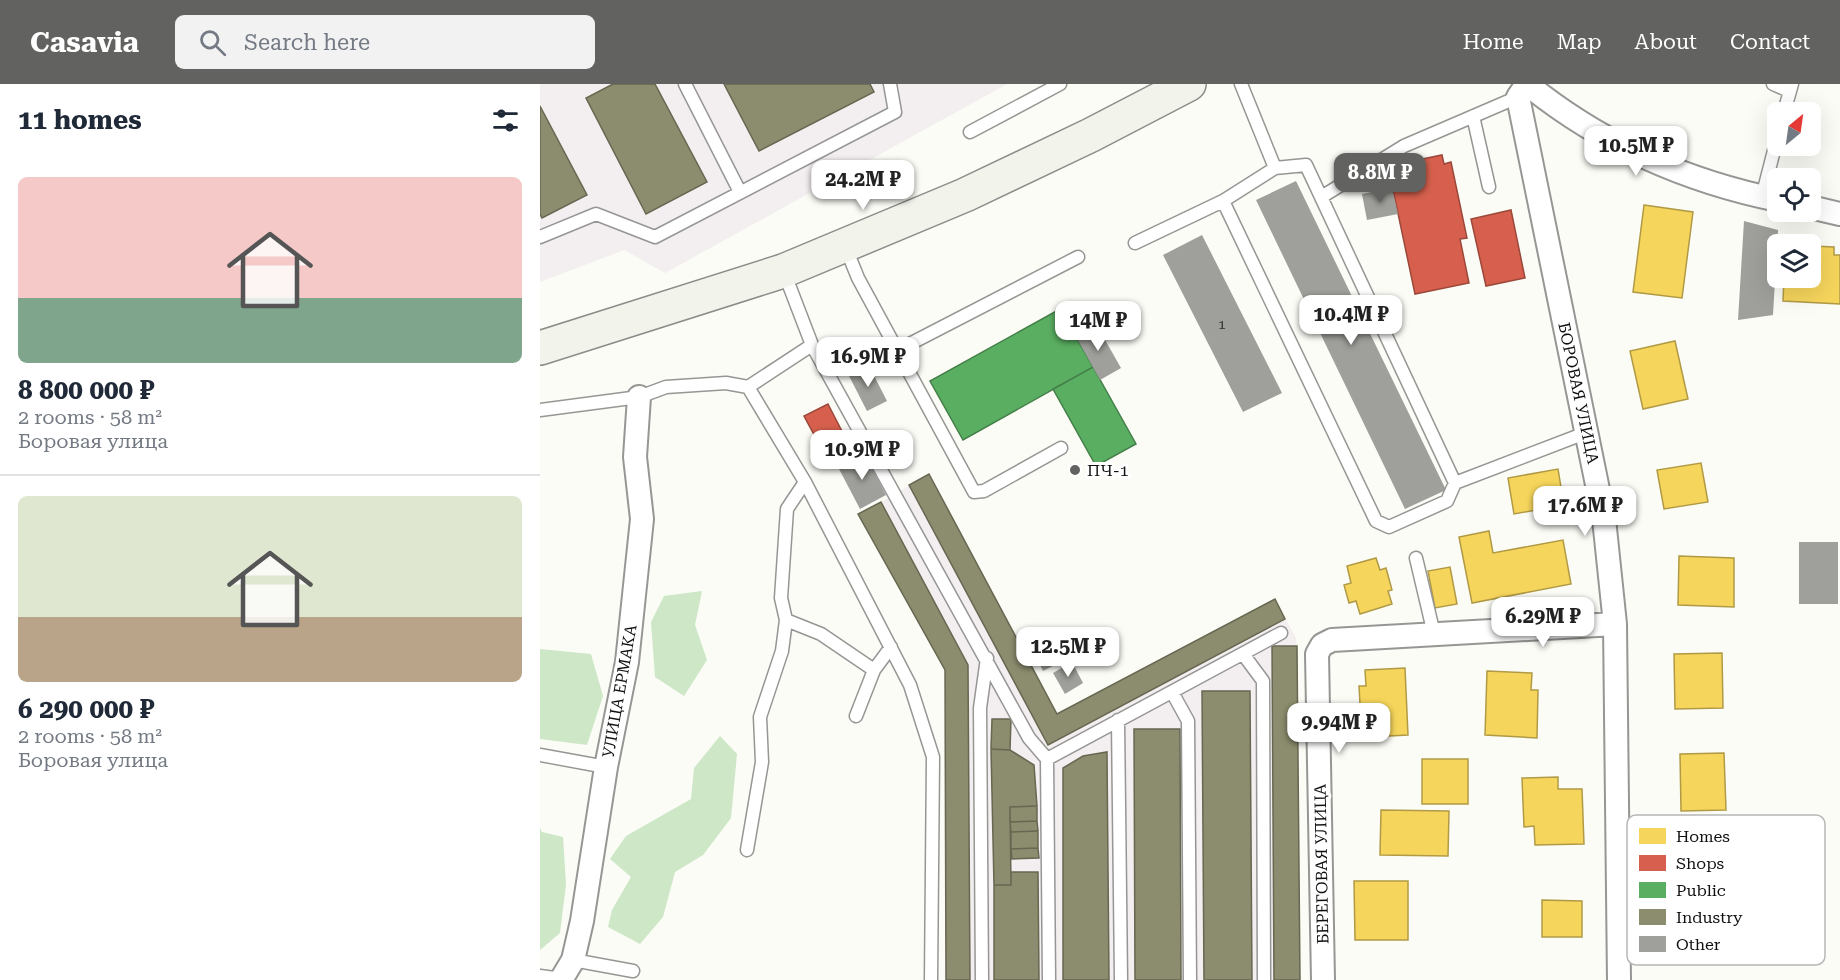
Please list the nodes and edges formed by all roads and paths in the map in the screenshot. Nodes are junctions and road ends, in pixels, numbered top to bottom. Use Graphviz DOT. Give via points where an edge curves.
graph roads {
  1 [pos="685,84"];
  2 [pos="890,84"];
  3 [pos="1060,84"];
  4 [pos="1190,84"];
  5 [pos="1241,84"];
  6 [pos="1773,84"];
  7 [pos="1791,87"];
  8 [pos="1524,88"];
  9 [pos="1787,102"];
  10 [pos="1473,116"];
  11 [pos="970,132"];
  12 [pos="1275,168"];
  13 [pos="1489,187"];
  14 [pos="740,192"];
  15 [pos="1323,196"];
  16 [pos="1767,198"];
  17 [pos="1223,201"];
  18 [pos="1821,210"];
  19 [pos="1840,214"];
  20 [pos="540,237"];
  21 [pos="1135,243"];
  22 [pos="845,246"];
  23 [pos="1078,257"];
  24 [pos="783,271"];
  25 [pos="812,345"];
  26 [pos="540,348"];
  27 [pos="898,350"];
  28 [pos="748,387"];
  29 [pos="639,397"];
  30 [pos="540,410"];
  31 [pos="1588,432"];
  32 [pos="1061,448"];
  33 [pos="805,482"];
  34 [pos="1455,483"];
  35 [pos="1416,558"];
  36 [pos="786,620"];
  37 [pos="1615,624"];
  38 [pos="1281,633"];
  39 [pos="1434,634"];
  40 [pos="891,647"];
  41 [pos="1243,654"];
  42 [pos="987,658"];
  43 [pos="874,669"];
  44 [pos="1172,692"];
  45 [pos="856,716"];
  46 [pos="1118,720"];
  47 [pos="540,755"];
  48 [pos="1047,759"];
  49 [pos="606,767"];
  50 [pos="747,850"];
  51 [pos="633,971"];
  52 [pos="559,974"];
  53 [pos="931,980"];
  54 [pos="982,980"];
  55 [pos="1049,980"];
  56 [pos="1121,980"];
  57 [pos="1190,980"];
  58 [pos="1264,980"];
  59 [pos="1323,980"];
  60 [pos="1619,980"];
  1 -- 14 [label="lane"];
  2 -- 14 [label="lane" via="895,112"];
  3 -- 11 [label="lane"];
  4 -- 22 [label="street" via="975,190"];
  5 -- 12 [label="lane"];
  6 -- 7 [label="lane"];
  7 -- 9 [label="lane"];
  8 -- 10 [label="lane"];
  8 -- 16 [label="street" via="1650,161 1712,184"];
  8 -- 31 [label="street, БОРОВАЯ УЛИЦА"];
  10 -- 13 [label="lane"];
  10 -- 15 [label="lane" via="1404,146"];
  12 -- 15 [label="lane" via="1306,165"];
  12 -- 17 [label="lane"];
  14 -- 20 [label="lane" via="655,237 596,214"];
  15 -- 34 [label="lane"];
  17 -- 21 [label="lane"];
  17 -- 34 [label="lane" via="1376,521 1389,527 1447,501"];
  18 -- 19 [label="street"];
  22 -- 24 [label="street"];
  22 -- 27 [label="lane"];
  23 -- 27 [label="lane"];
  24 -- 25 [label="lane"];
  24 -- 26 [label="street"];
  25 -- 28 [label="lane"];
  25 -- 42 [label="lane"];
  27 -- 32 [label="lane" via="974,492 984,491"];
  28 -- 29 [label="lane" via="726,383 666,387"];
  28 -- 33 [label="lane"];
  29 -- 30 [label="lane"];
  29 -- 49 [label="street, УЛИЦА ЕРМАКА" via="636,457 642,519 627,662"];
  31 -- 34 [label="lane"];
  31 -- 37 [label="street, БОРОВАЯ УЛИЦА" via="1604,519"];
  33 -- 36 [label="lane" via="787,509 781,598"];
  33 -- 40 [label="lane"];
  35 -- 39 [label="lane"];
  36 -- 43 [label="lane" via="820,634"];
  36 -- 50 [label="lane" via="782,651 760,717 762,762"];
  37 -- 39 [label="street, БЕРЕГОВАЯ УЛИЦА"];
  37 -- 60 [label="street, БОРОВАЯ УЛИЦА"];
  38 -- 41 [label="lane"];
  39 -- 59 [label="street, БЕРЕГОВАЯ УЛИЦА" via="1332,640 1322,645 1317,654"];
  40 -- 43 [label="lane"];
  40 -- 53 [label="lane" via="910,685 933,757"];
  41 -- 44 [label="lane"];
  41 -- 58 [label="lane" via="1263,681"];
  42 -- 48 [label="lane" via="1029,738"];
  42 -- 54 [label="lane" via="980,708"];
  43 -- 45 [label="lane"];
  44 -- 46 [label="lane"];
  44 -- 57 [label="lane" via="1188,721"];
  46 -- 48 [label="lane"];
  46 -- 56 [label="lane"];
  47 -- 49 [label="lane"];
  48 -- 55 [label="lane"];
  49 -- 52 [label="street, УЛИЦА ЕРМАКА" via="582,921"];
  51 -- 52 [label="lane"];
}
